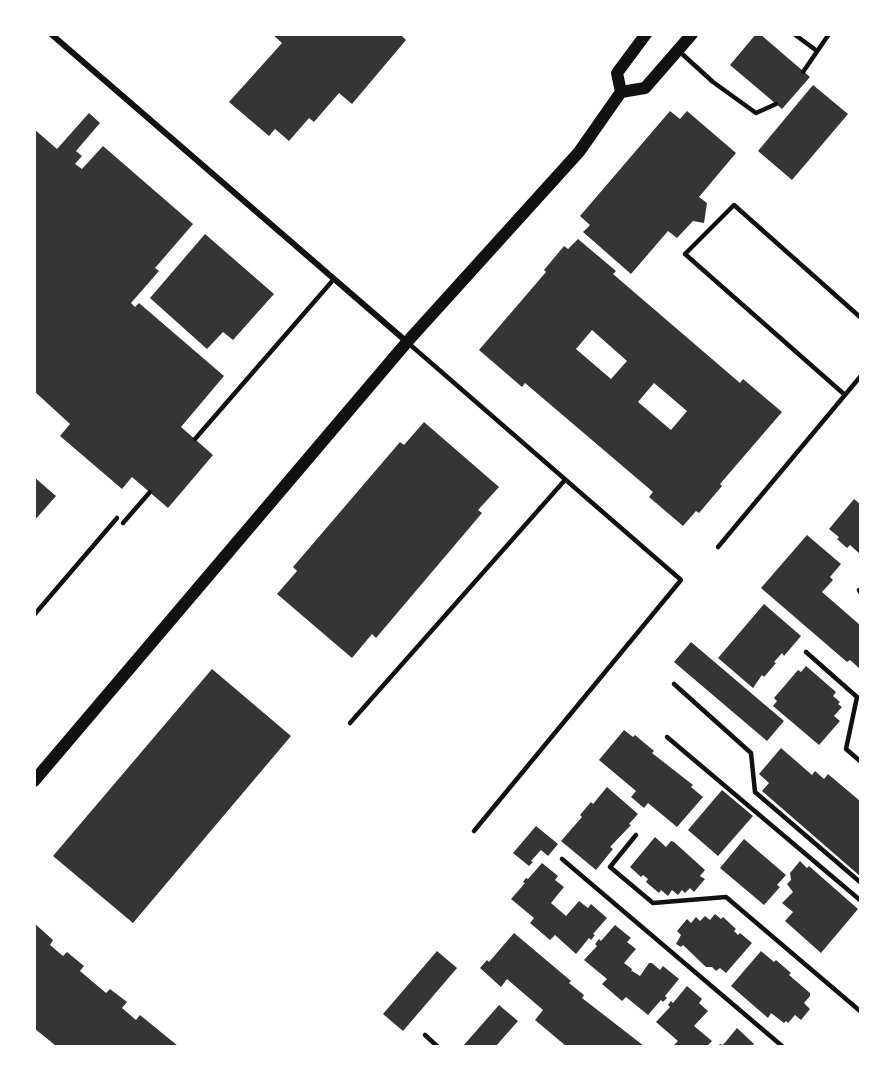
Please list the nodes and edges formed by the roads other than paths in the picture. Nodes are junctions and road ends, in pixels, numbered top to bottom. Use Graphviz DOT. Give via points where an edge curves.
graph roads {
  1 [pos="51,34"];
  2 [pos="646,34"];
  3 [pos="692,34"];
  4 [pos="794,34"];
  5 [pos="829,34"];
  6 [pos="678,50"];
  7 [pos="817,51"];
  8 [pos="803,72"];
  9 [pos="621,92"];
  10 [pos="776,104"];
  11 [pos="333,279"];
  12 [pos="861,317"];
  13 [pos="407,342"];
  14 [pos="861,377"];
  15 [pos="844,395"];
  16 [pos="195,439"];
  17 [pos="565,480"];
  18 [pos="150,492"];
  19 [pos="117,518"];
  20 [pos="123,523"];
  21 [pos="718,547"];
  22 [pos="34,615"];
  23 [pos="806,652"];
  24 [pos="674,684"];
  25 [pos="350,723"];
  26 [pos="667,737"];
  27 [pos="861,761"];
  28 [pos="35,780"];
  29 [pos="474,831"];
  30 [pos="636,835"];
  31 [pos="562,858"];
  32 [pos="861,882"];
  33 [pos="861,900"];
  34 [pos="861,1011"];
  35 [pos="425,1035"];
  36 [pos="437,1047"];
  37 [pos="782,1047"];
  1 -- 11 [label="street"];
  2 -- 9 [label="main road" via="617,73"];
  3 -- 6 [label="main road"];
  4 -- 7 [label="lane"];
  5 -- 7 [label="lane"];
  6 -- 9 [label="main road" via="645,88"];
  6 -- 10 [label="lane" via="756,113"];
  7 -- 8 [label="lane"];
  9 -- 13 [label="main road" via="579,152"];
  11 -- 13 [label="street"];
  11 -- 16 [label="lane"];
  12 -- 15 [label="lane" via="734,205 685,254"];
  13 -- 17 [label="lane"];
  13 -- 28 [label="main road"];
  14 -- 15 [label="lane"];
  15 -- 21 [label="lane"];
  17 -- 25 [label="lane"];
  17 -- 29 [label="lane" via="681,580"];
  18 -- 20 [label="lane"];
  19 -- 22 [label="lane"];
  23 -- 27 [label="lane" via="857,697 846,749"];
  24 -- 32 [label="lane" via="751,753 755,792"];
  26 -- 33 [label="lane"];
  30 -- 34 [label="lane" via="610,867 653,903 726,897"];
  31 -- 37 [label="lane"];
  35 -- 36 [label="lane"];
}
